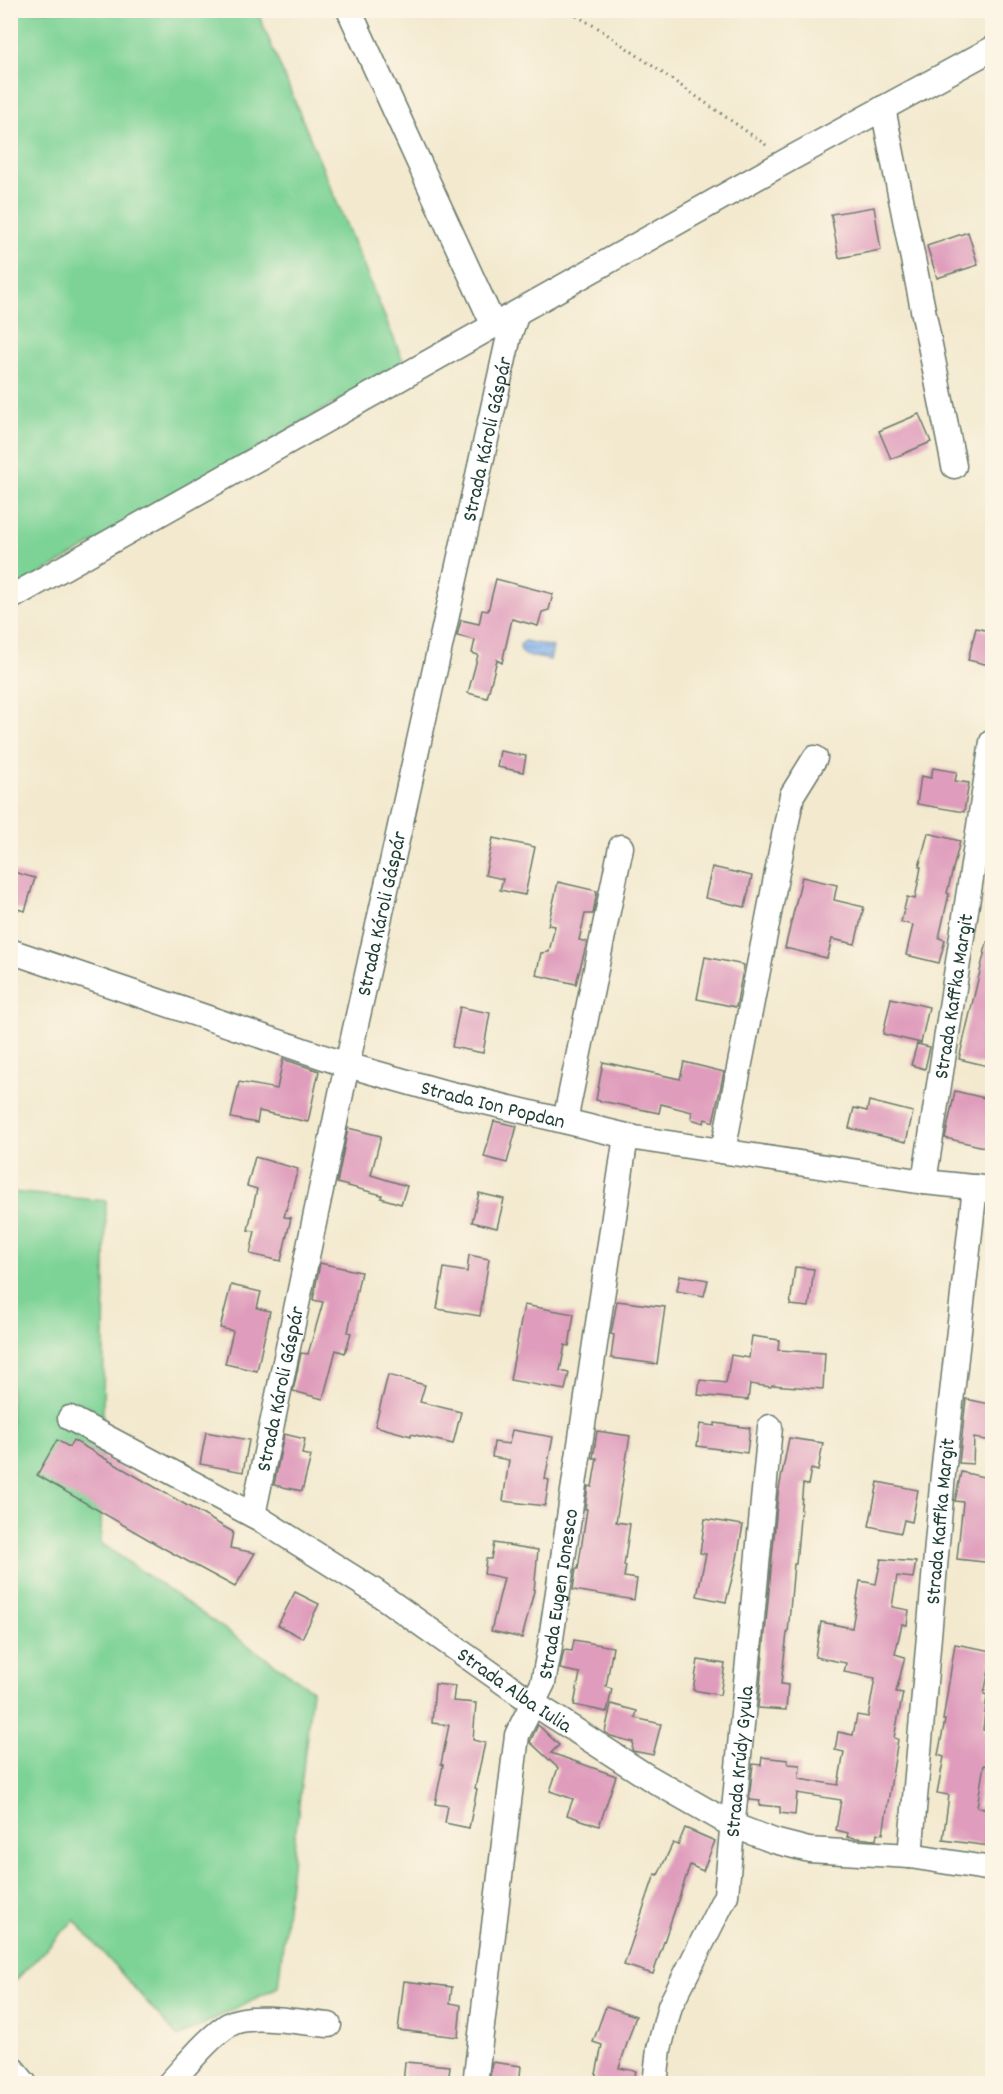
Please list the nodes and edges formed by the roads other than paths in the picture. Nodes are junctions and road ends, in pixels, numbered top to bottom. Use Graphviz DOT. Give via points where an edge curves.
graph roads {
  1 [pos="349,10"];
  2 [pos="993,49"];
  3 [pos="883,108"];
  4 [pos="517,313"];
  5 [pos="494,326"];
  6 [pos="954,466"];
  7 [pos="10,598"];
  8 [pos="993,742"];
  9 [pos="815,758"];
  10 [pos="621,847"];
  11 [pos="10,951"];
  12 [pos="347,1065"];
  13 [pos="565,1121"];
  14 [pos="626,1136"];
  15 [pos="723,1151"];
  16 [pos="924,1182"];
  17 [pos="984,1188"];
  18 [pos="70,1418"];
  19 [pos="770,1427"];
  20 [pos="253,1515"];
  21 [pos="533,1703"];
  22 [pos="732,1825"];
  23 [pos="910,1856"];
  24 [pos="993,1869"];
  25 [pos="329,2025"];
  26 [pos="10,2066"];
  27 [pos="25,2084"];
  28 [pos="169,2084"];
  29 [pos="475,2084"];
  30 [pos="656,2084"];
  1 -- 5 [label="street"];
  2 -- 3 [label="street"];
  3 -- 4 [label="street"];
  3 -- 6 [label="street"];
  4 -- 5 [label="street"];
  4 -- 12 [label="street, Strada Károli Gáspár"];
  5 -- 7 [label="street"];
  8 -- 16 [label="street, Strada Kaffka Margit"];
  9 -- 15 [label="street" via="792,795"];
  10 -- 13 [label="street"];
  11 -- 12 [label="street, Strada Ion Popdan"];
  12 -- 13 [label="street, Strada Ion Popdan"];
  12 -- 20 [label="street, Strada Károli Gáspár"];
  13 -- 14 [label="street, Strada Ion Popdan"];
  14 -- 15 [label="street, Strada Ion Popdan"];
  14 -- 21 [label="street, Strada Eugen Ionesco" via="549,1652 543,1683"];
  15 -- 16 [label="street, Strada Ion Popdan"];
  16 -- 17 [label="street, Strada Ion Popdan"];
  17 -- 23 [label="street, Strada Kaffka Margit" via="943,1474"];
  18 -- 20 [label="street, Strada Alba Iulia"];
  19 -- 22 [label="street, Strada Krúdy Gyula"];
  20 -- 21 [label="street, Strada Alba Iulia" via="376,1592"];
  21 -- 22 [label="street, Strada Alba Iulia"];
  21 -- 29 [label="street, Strada Eugen Ionesco" via="517,1735"];
  22 -- 23 [label="street, Strada Alba Iulia" via="774,1842 809,1850"];
  22 -- 30 [label="street, Strada Krúdy Gyula" via="726,1895 670,2006 659,2049"];
  23 -- 24 [label="street, Strada Alba Iulia"];
  25 -- 28 [label="street" via="254,2018 234,2022 221,2030"];
  26 -- 27 [label="street"];
}
